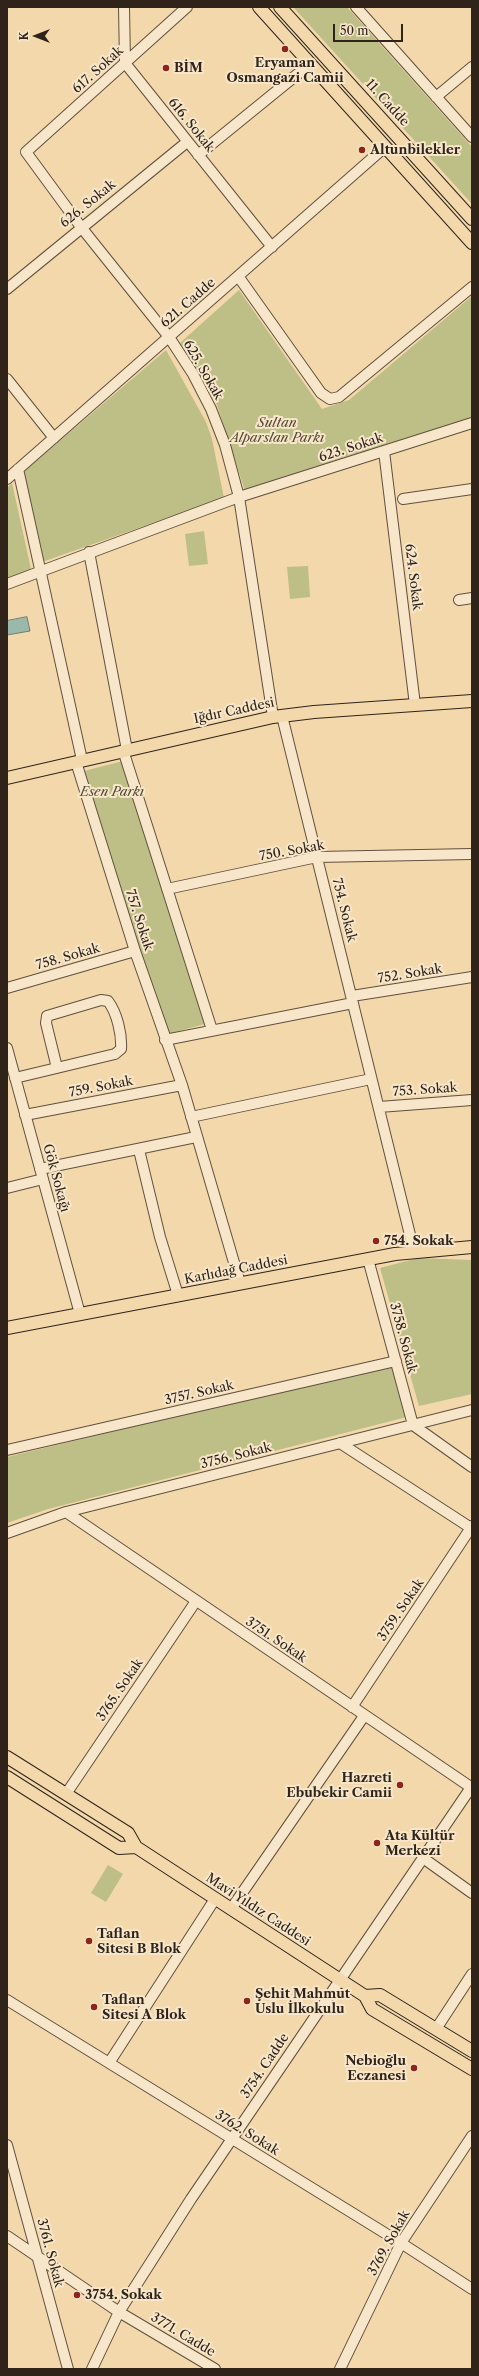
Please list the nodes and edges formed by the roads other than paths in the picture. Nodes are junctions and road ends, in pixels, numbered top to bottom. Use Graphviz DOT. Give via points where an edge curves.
graph roads {
  1 [pos="124,7"];
  2 [pos="188,7"];
  3 [pos="259,7"];
  4 [pos="280,7"];
  5 [pos="356,7"];
  6 [pos="125,63"];
  7 [pos="310,64"];
  8 [pos="472,67"];
  9 [pos="436,97"];
  10 [pos="472,137"];
  11 [pos="188,142"];
  12 [pos="385,147"];
  13 [pos="26,152"];
  14 [pos="198,155"];
  15 [pos="472,219"];
  16 [pos="81,227"];
  17 [pos="472,243"];
  18 [pos="272,247"];
  19 [pos="238,276"];
  20 [pos="472,287"];
  21 [pos="7,289"];
  22 [pos="169,337"];
  23 [pos="7,379"];
  24 [pos="472,423"];
  25 [pos="54,438"];
  26 [pos="384,451"];
  27 [pos="18,469"];
  28 [pos="7,479"];
  29 [pos="472,489"];
  30 [pos="239,497"];
  31 [pos="403,499"];
  32 [pos="89,552"];
  33 [pos="40,570"];
  34 [pos="7,584"];
  35 [pos="472,598"];
  36 [pos="459,600"];
  37 [pos="472,701"];
  38 [pos="415,705"];
  39 [pos="278,716"];
  40 [pos="125,750"];
  41 [pos="79,761"];
  42 [pos="7,778"];
  43 [pos="472,854"];
  44 [pos="317,857"];
  45 [pos="167,889"];
  46 [pos="135,950"];
  47 [pos="472,977"];
  48 [pos="7,988"];
  49 [pos="352,1000"];
  50 [pos="212,1030"];
  51 [pos="165,1040"];
  52 [pos="7,1048"];
  53 [pos="58,1068"];
  54 [pos="15,1078"];
  55 [pos="371,1079"];
  56 [pos="182,1085"];
  57 [pos="472,1100"];
  58 [pos="379,1106"];
  59 [pos="26,1115"];
  60 [pos="191,1116"];
  61 [pos="196,1137"];
  62 [pos="139,1150"];
  63 [pos="40,1169"];
  64 [pos="43,1179"];
  65 [pos="7,1188"];
  66 [pos="472,1247"];
  67 [pos="414,1251"];
  68 [pos="368,1259"];
  69 [pos="240,1283"];
  70 [pos="178,1295"];
  71 [pos="80,1314"];
  72 [pos="7,1328"];
  73 [pos="396,1361"];
  74 [pos="472,1410"];
  75 [pos="413,1424"];
  76 [pos="340,1443"];
  77 [pos="7,1450"];
  78 [pos="472,1467"];
  79 [pos="66,1512"];
  80 [pos="471,1527"];
  81 [pos="7,1533"];
  82 [pos="196,1601"];
  83 [pos="352,1708"];
  84 [pos="364,1716"];
  85 [pos="7,1757"];
  86 [pos="7,1777"];
  87 [pos="472,1787"];
  88 [pos="66,1794"];
  89 [pos="136,1847"];
  90 [pos="423,1858"];
  91 [pos="472,1893"];
  92 [pos="215,1899"];
  93 [pos="231,1909"];
  94 [pos="472,1974"];
  95 [pos="339,1979"];
  96 [pos="364,1996"];
  97 [pos="7,2000"];
  98 [pos="436,2029"];
  99 [pos="472,2051"];
  100 [pos="109,2062"];
  101 [pos="472,2070"];
  102 [pos="472,2136"];
  103 [pos="232,2139"];
  104 [pos="7,2145"];
  105 [pos="7,2236"];
  106 [pos="401,2243"];
  107 [pos="38,2255"];
  108 [pos="472,2289"];
  109 [pos="119,2312"];
  110 [pos="68,2369"];
  111 [pos="92,2369"];
  112 [pos="215,2369"];
  113 [pos="340,2369"];
  1 -- 6 [label="street"];
  2 -- 6 [label="street, 617. Sokak"];
  3 -- 7 [label="main road"];
  4 -- 15 [label="main road, 11. Cadde"];
  5 -- 9 [label="street"];
  6 -- 11 [label="street, 616. Sokak"];
  6 -- 13 [label="street, 617. Sokak"];
  7 -- 12 [label="main road"];
  7 -- 14 [label="street"];
  8 -- 9 [label="street"];
  9 -- 10 [label="street"];
  11 -- 14 [label="street, 616. Sokak"];
  11 -- 16 [label="street, 626. Sokak"];
  12 -- 17 [label="main road"];
  12 -- 18 [label="street, 621. Cadde"];
  13 -- 16 [label="street, 625. Sokak"];
  14 -- 18 [label="street, 616. Sokak"];
  16 -- 21 [label="street, 626. Sokak"];
  16 -- 22 [label="street, 625. Sokak"];
  18 -- 19 [label="street, 621. Cadde"];
  19 -- 20 [label="street" via="321,393 330,399 339,397"];
  19 -- 22 [label="street, 621. Cadde"];
  22 -- 25 [label="street, 621. Cadde"];
  22 -- 30 [label="street, 625. Sokak" via="193,374 211,409 225,445"];
  23 -- 25 [label="street"];
  24 -- 26 [label="street, 623. Sokak"];
  25 -- 27 [label="street, 621. Cadde"];
  26 -- 30 [label="street, 623. Sokak"];
  26 -- 38 [label="street, 624. Sokak"];
  27 -- 28 [label="street, 621. Cadde"];
  27 -- 33 [label="street, 757. Sokak"];
  29 -- 31 [label="street"];
  30 -- 32 [label="street, 623. Sokak"];
  30 -- 39 [label="street, 625. Sokak"];
  32 -- 33 [label="street, 623. Sokak"];
  32 -- 40 [label="street"];
  33 -- 34 [label="street, 623. Sokak"];
  33 -- 41 [label="street, 757. Sokak"];
  35 -- 36 [label="street"];
  37 -- 38 [label="main road, Iğdır Caddesi"];
  38 -- 39 [label="main road, Iğdır Caddesi"];
  39 -- 40 [label="main road, Iğdır Caddesi"];
  39 -- 44 [label="street, 754. Sokak"];
  40 -- 41 [label="main road, Iğdır Caddesi"];
  40 -- 45 [label="street"];
  41 -- 42 [label="main road, Iğdır Caddesi"];
  41 -- 46 [label="street, 757. Sokak"];
  43 -- 44 [label="street, 750. Sokak"];
  44 -- 45 [label="street, 750. Sokak"];
  44 -- 49 [label="street, 754. Sokak"];
  45 -- 50 [label="street"];
  46 -- 48 [label="street, 758. Sokak"];
  46 -- 51 [label="street, 757. Sokak"];
  47 -- 49 [label="street, 752. Sokak"];
  49 -- 50 [label="street, 752. Sokak"];
  49 -- 55 [label="street, 754. Sokak"];
  50 -- 51 [label="street, 752. Sokak"];
  51 -- 56 [label="street, 757. Sokak"];
  52 -- 54 [label="street, Gök Sokağı"];
  53 -- 53 [label="street" via="115,1054 121,1049 122,1040 108,1001 101,1000 47,1016 46,1023"];
  53 -- 54 [label="street"];
  54 -- 59 [label="street, Gök Sokağı"];
  55 -- 58 [label="street, 754. Sokak"];
  55 -- 60 [label="street"];
  56 -- 59 [label="street, 759. Sokak"];
  56 -- 60 [label="street, 757. Sokak"];
  57 -- 58 [label="street, 753. Sokak"];
  58 -- 67 [label="street, 754. Sokak"];
  59 -- 63 [label="street, Gök Sokağı"];
  60 -- 61 [label="street, 757. Sokak"];
  61 -- 62 [label="street"];
  61 -- 69 [label="street, 757. Sokak"];
  62 -- 63 [label="street"];
  62 -- 70 [label="street" via="160,1237"];
  63 -- 64 [label="street, Gök Sokağı"];
  64 -- 65 [label="street"];
  64 -- 71 [label="street, Gök Sokağı"];
  66 -- 67 [label="main road, Karlıdağ Caddesi"];
  67 -- 68 [label="main road, Karlıdağ Caddesi"];
  68 -- 69 [label="main road, Karlıdağ Caddesi"];
  68 -- 73 [label="street, 3758. Sokak"];
  69 -- 70 [label="main road, Karlıdağ Caddesi"];
  70 -- 71 [label="main road, Karlıdağ Caddesi"];
  71 -- 72 [label="main road, Karlıdağ Caddesi"];
  73 -- 75 [label="street, 3758. Sokak"];
  73 -- 77 [label="street, 3757. Sokak"];
  74 -- 75 [label="street, 3756. Sokak"];
  75 -- 76 [label="street, 3756. Sokak"];
  75 -- 78 [label="street"];
  76 -- 79 [label="street, 3756. Sokak"];
  76 -- 80 [label="street"];
  79 -- 81 [label="street, 3756. Sokak"];
  79 -- 82 [label="street, 3751. Sokak"];
  80 -- 83 [label="street, 3759. Sokak"];
  82 -- 83 [label="street, 3751. Sokak"];
  82 -- 88 [label="street, 3765. Sokak"];
  83 -- 84 [label="street, 3751. Sokak"];
  84 -- 87 [label="street, 3751. Sokak"];
  84 -- 93 [label="street"];
  85 -- 88 [label="main road, Mavi Yıldız Caddesi"];
  86 -- 89 [label="main road" via="120,1848"];
  87 -- 90 [label="street, 3754. Cadde"];
  88 -- 89 [label="main road, Mavi Yıldız Caddesi" via="128,1833"];
  89 -- 92 [label="main road, Mavi Yıldız Caddesi"];
  90 -- 91 [label="street"];
  90 -- 95 [label="street, 3754. Cadde"];
  92 -- 93 [label="main road, Mavi Yıldız Caddesi"];
  92 -- 100 [label="street"];
  93 -- 95 [label="main road, Mavi Yıldız Caddesi"];
  94 -- 98 [label="street"];
  95 -- 96 [label="main road, Mavi Yıldız Caddesi"];
  95 -- 103 [label="street, 3754. Cadde"];
  96 -- 98 [label="main road" via="380,1995"];
  96 -- 101 [label="main road, Mavi Yıldız Caddesi" via="372,2009"];
  97 -- 100 [label="street, 3762. Sokak"];
  98 -- 99 [label="main road"];
  100 -- 103 [label="street, 3762. Sokak"];
  102 -- 106 [label="street, 3769. Sokak"];
  103 -- 106 [label="street, 3762. Sokak"];
  103 -- 109 [label="street, 3754. Cadde"];
  104 -- 107 [label="street, 3761. Sokak"];
  105 -- 107 [label="street, 3771. Cadde"];
  106 -- 108 [label="street, 3762. Sokak"];
  106 -- 113 [label="street, 3769. Sokak"];
  107 -- 109 [label="street, 3771. Cadde"];
  107 -- 110 [label="street, 3761. Sokak"];
  109 -- 111 [label="street, 3754. Cadde"];
  109 -- 112 [label="street, 3771. Cadde"];
}
